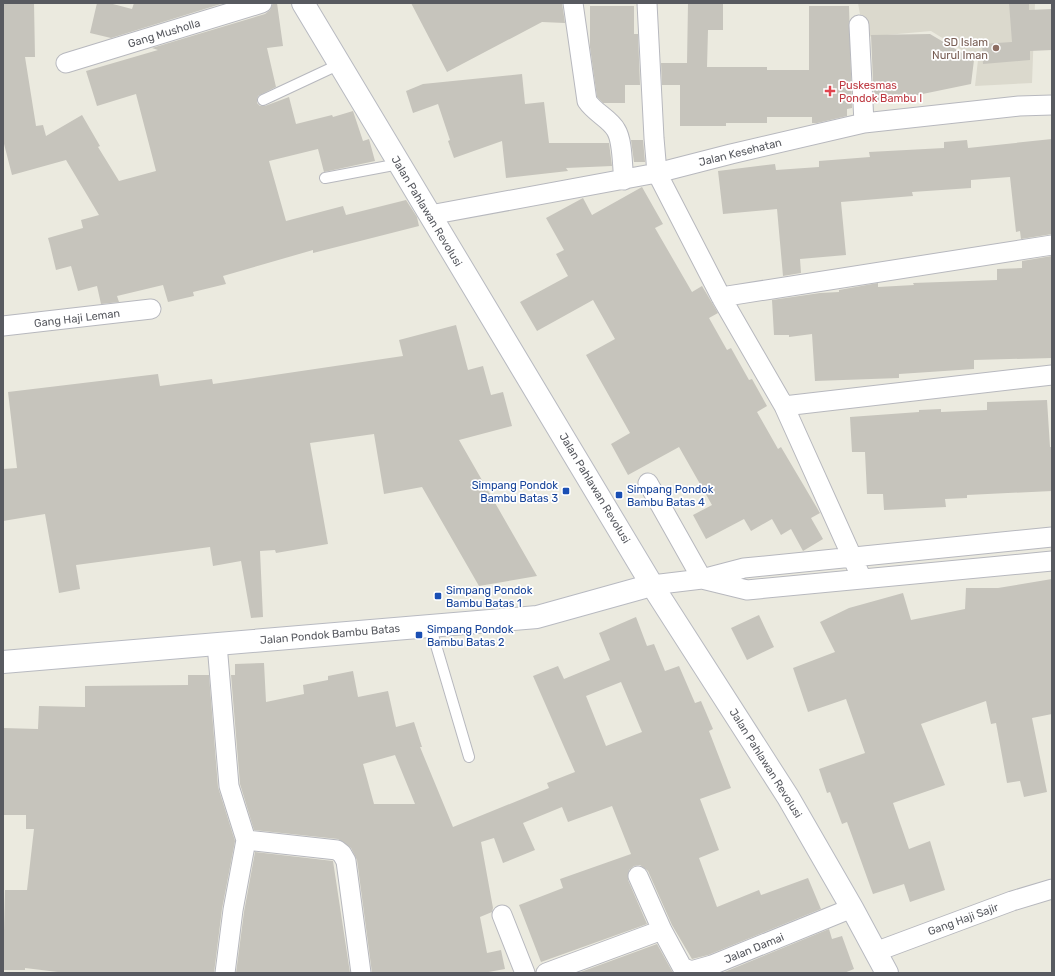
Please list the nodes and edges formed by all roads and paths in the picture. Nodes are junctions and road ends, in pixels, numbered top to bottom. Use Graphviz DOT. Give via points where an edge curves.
graph roads {
  1 [pos="262,3"];
  2 [pos="303,3"];
  3 [pos="572,3"];
  4 [pos="648,3"];
  5 [pos="859,25"];
  6 [pos="66,63"];
  7 [pos="340,64"];
  8 [pos="264,100"];
  9 [pos="1052,105"];
  10 [pos="864,123"];
  11 [pos="399,164"];
  12 [pos="657,173"];
  13 [pos="324,178"];
  14 [pos="624,180"];
  15 [pos="430,215"];
  16 [pos="1052,245"];
  17 [pos="721,297"];
  18 [pos="151,309"];
  19 [pos="3,326"];
  20 [pos="1052,375"];
  21 [pos="784,406"];
  22 [pos="648,483"];
  23 [pos="1052,537"];
  24 [pos="1019,540"];
  25 [pos="852,556"];
  26 [pos="1052,561"];
  27 [pos="1020,564"];
  28 [pos="702,579"];
  29 [pos="862,579"];
  30 [pos="652,585"];
  31 [pos="430,625"];
  32 [pos="217,644"];
  33 [pos="3,662"];
  34 [pos="469,757"];
  35 [pos="246,840"];
  36 [pos="638,876"];
  37 [pos="1052,889"];
  38 [pos="852,908"];
  39 [pos="502,915"];
  40 [pos="662,930"];
  41 [pos="875,952"];
  42 [pos="225,973"];
  43 [pos="361,973"];
  44 [pos="524,973"];
  45 [pos="546,973"];
  46 [pos="887,973"];
  1 -- 6 [label="street, Gang Musholla"];
  2 -- 7 [label="main road, Jalan Pahlawan Revolusi"];
  3 -- 14 [label="street" via="587,101 593,110 616,129"];
  4 -- 12 [label="street"];
  5 -- 10 [label="street"];
  7 -- 8 [label="lane"];
  7 -- 11 [label="main road, Jalan Pahlawan Revolusi"];
  9 -- 10 [label="street, Jalan Kesehatan" via="1019,106"];
  10 -- 12 [label="street, Jalan Kesehatan"];
  11 -- 13 [label="lane"];
  11 -- 15 [label="main road, Jalan Pahlawan Revolusi"];
  12 -- 14 [label="street, Jalan Kesehatan"];
  12 -- 17 [label="street"];
  14 -- 15 [label="street, Jalan Kesehatan"];
  15 -- 30 [label="main road, Jalan Pahlawan Revolusi"];
  16 -- 17 [label="street"];
  17 -- 21 [label="street"];
  18 -- 19 [label="street, Gang Haji Leman"];
  20 -- 21 [label="street"];
  21 -- 25 [label="street"];
  22 -- 28 [label="street"];
  23 -- 24 [label="street"];
  24 -- 25 [label="street"];
  24 -- 27 [label="street"];
  25 -- 28 [label="street" via="744,568"];
  25 -- 29 [label="street"];
  26 -- 27 [label="street"];
  27 -- 29 [label="street"];
  28 -- 29 [label="street" via="747,590"];
  28 -- 30 [label="street"];
  30 -- 31 [label="main road, Jalan Pondok Bambu Batas" via="538,617"];
  30 -- 38 [label="main road, Jalan Pahlawan Revolusi" via="788,796"];
  31 -- 32 [label="main road, Jalan Pondok Bambu Batas"];
  31 -- 34 [label="lane"];
  32 -- 33 [label="main road, Jalan Pondok Bambu Batas"];
  32 -- 35 [label="street" via="229,786"];
  35 -- 42 [label="street"];
  35 -- 43 [label="street" via="337,850 342,854 346,861"];
  36 -- 40 [label="street, Jalan Damai"];
  37 -- 41 [label="street, Gang Haji Sajir" via="1012,901"];
  38 -- 40 [label="street, Jalan Damai" via="712,965 690,971 682,967"];
  38 -- 41 [label="main road, Jalan Pahlawan Revolusi"];
  39 -- 44 [label="street"];
  40 -- 45 [label="street"];
  41 -- 46 [label="main road, Jalan Pahlawan Revolusi"];
}
